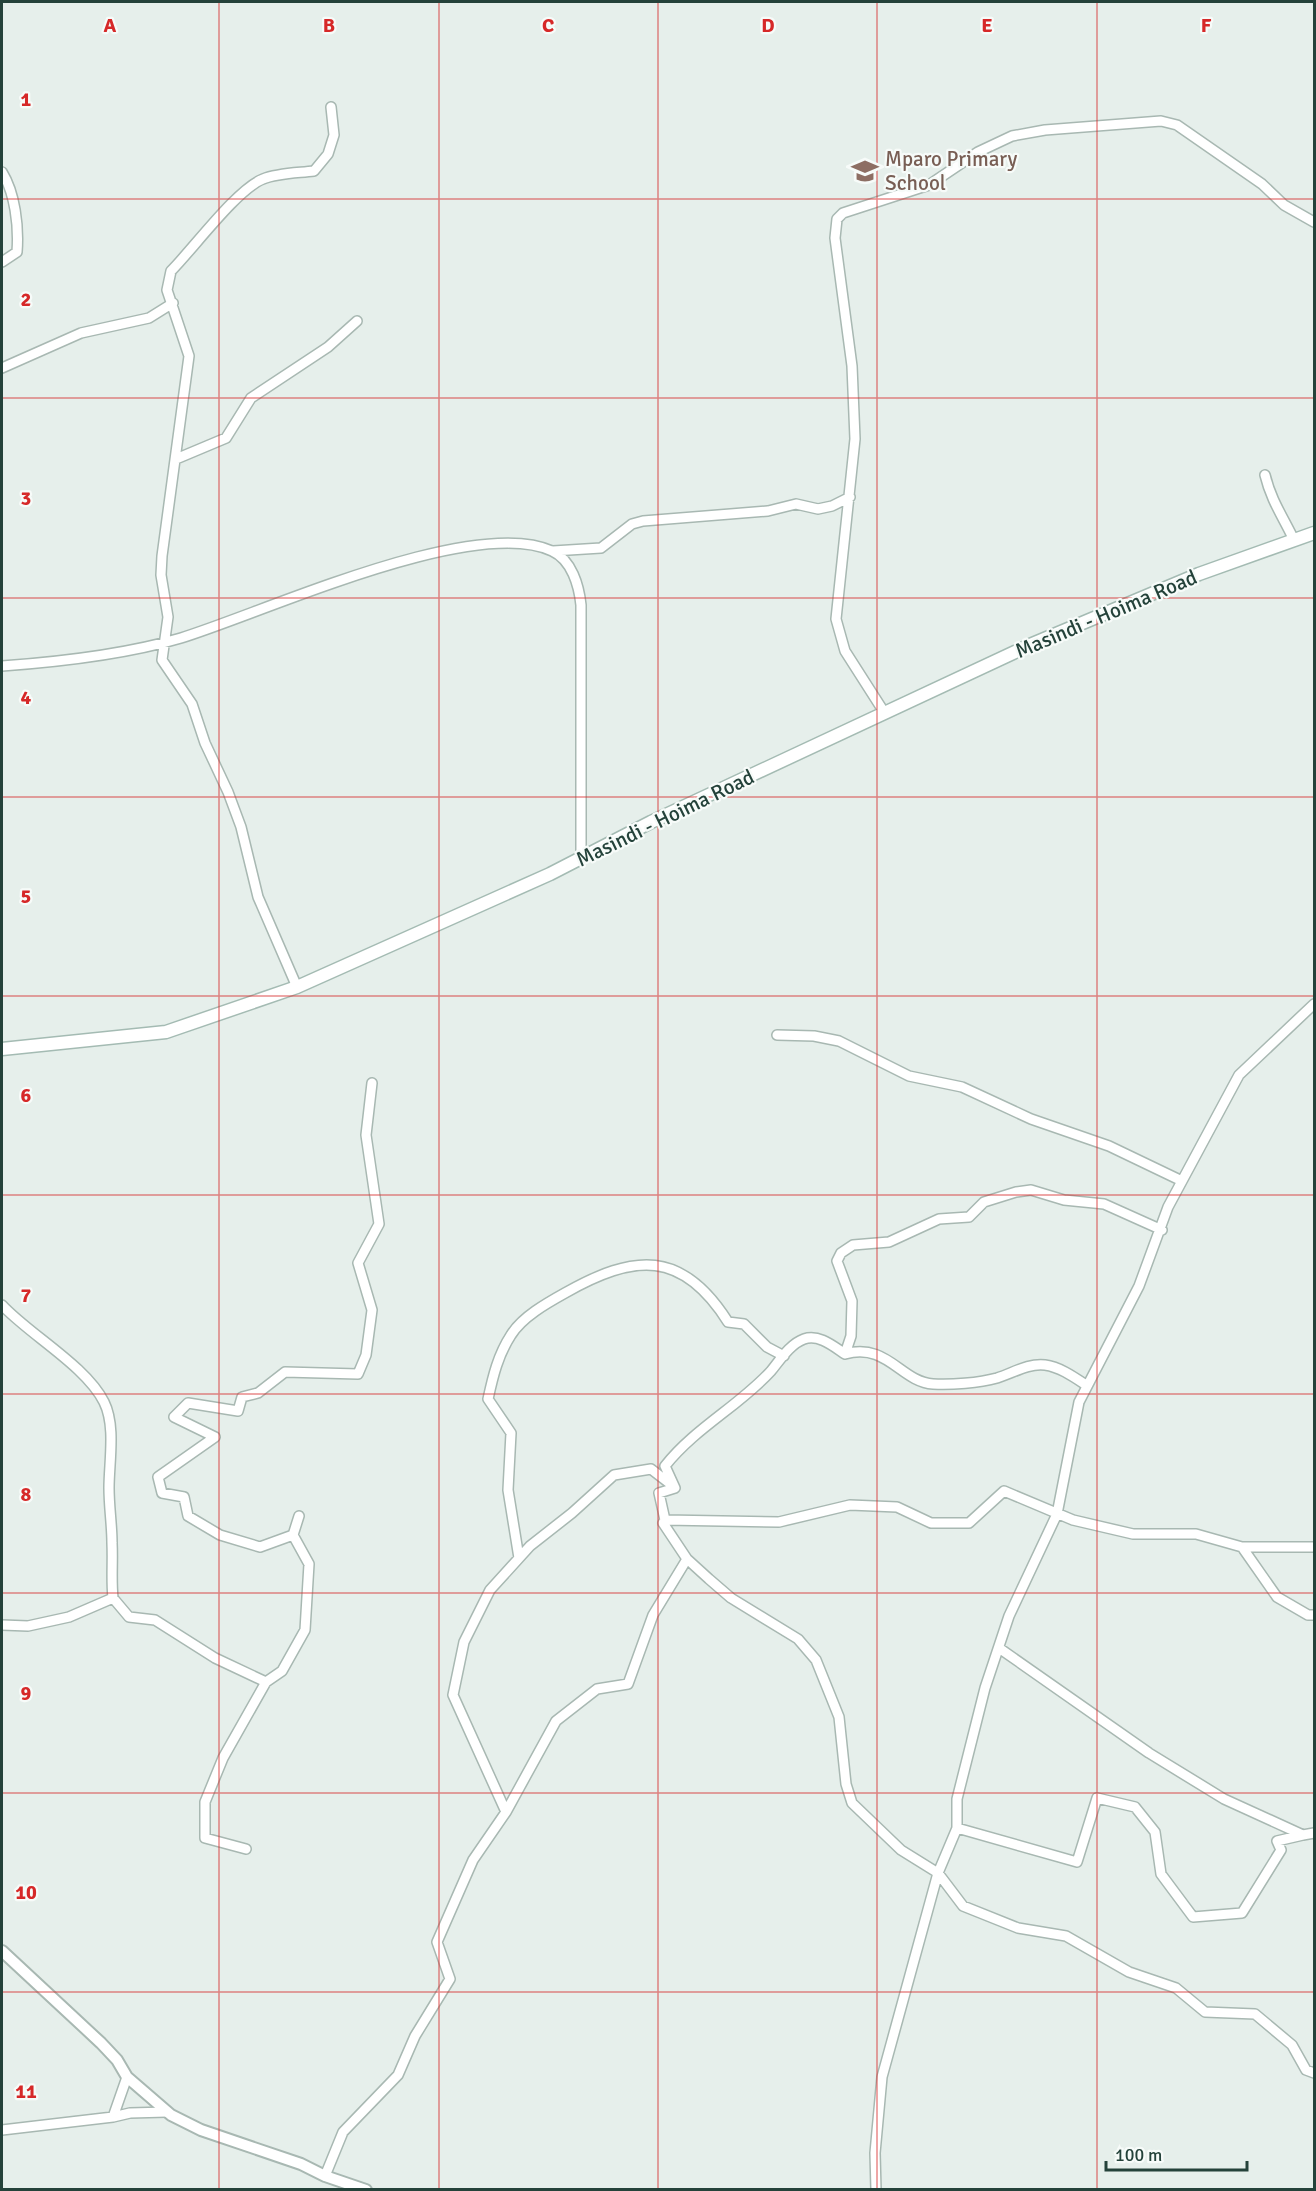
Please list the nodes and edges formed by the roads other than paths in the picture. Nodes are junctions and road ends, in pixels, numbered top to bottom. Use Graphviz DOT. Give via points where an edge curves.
graph roads {
  1 [pos="331,107"];
  2 [pos="2,172"];
  3 [pos="1314,222"];
  4 [pos="2,261"];
  5 [pos="172,303"];
  6 [pos="357,321"];
  7 [pos="2,368"];
  8 [pos="176,459"];
  9 [pos="1264,475"];
  10 [pos="850,497"];
  11 [pos="1314,533"];
  12 [pos="1294,540"];
  13 [pos="553,551"];
  14 [pos="165,641"];
  15 [pos="2,666"];
  16 [pos="884,712"];
  17 [pos="581,858"];
  18 [pos="297,987"];
  19 [pos="1314,1004"];
  20 [pos="777,1035"];
  21 [pos="2,1049"];
  22 [pos="372,1083"];
  23 [pos="1182,1181"];
  24 [pos="1162,1230"];
  25 [pos="2,1305"];
  26 [pos="845,1354"];
  27 [pos="784,1356"];
  28 [pos="1086,1385"];
  29 [pos="675,1488"];
  30 [pos="1057,1514"];
  31 [pos="299,1516"];
  32 [pos="665,1520"];
  33 [pos="293,1535"];
  34 [pos="1242,1547"];
  35 [pos="1314,1547"];
  36 [pos="519,1558"];
  37 [pos="687,1559"];
  38 [pos="113,1598"];
  39 [pos="1314,1615"];
  40 [pos="2,1625"];
  41 [pos="999,1648"];
  42 [pos="266,1682"];
  43 [pos="506,1812"];
  44 [pos="957,1828"];
  45 [pos="1314,1833"];
  46 [pos="1303,1835"];
  47 [pos="246,1849"];
  48 [pos="938,1873"];
  49 [pos="2,1952"];
  50 [pos="1314,2073"];
  51 [pos="127,2077"];
  52 [pos="167,2112"];
  53 [pos="113,2117"];
  54 [pos="2,2130"];
  55 [pos="325,2176"];
  56 [pos="366,2190"];
  57 [pos="876,2190"];
  1 -- 5 [label="street" via="334,135 328,154 314,171 264,178 242,195 171,271 167,291"];
  2 -- 4 [label="street" via="9,183 18,241 16,252"];
  3 -- 10 [label="street" via="1284,205 1253,178 1177,125 1161,121 1012,136 978,152 929,185 843,213 834,226 852,366 855,439"];
  5 -- 7 [label="street" via="149,318 73,335"];
  5 -- 8 [label="street" via="189,356"];
  6 -- 8 [label="street" via="328,346 251,398 226,438"];
  8 -- 14 [label="street" via="162,556 168,617"];
  9 -- 12 [label="street" via="1270,497"];
  10 -- 13 [label="street" via="818,509 796,504 768,511 643,521 632,524 601,548"];
  10 -- 16 [label="street" via="836,619 845,651"];
  11 -- 12 [label="main road, Masindi - Hoima Road"];
  12 -- 16 [label="main road, Masindi - Hoima Road" via="1199,574"];
  13 -- 14 [label="street" via="530,545 495,544 418,555"];
  13 -- 17 [label="street" via="572,571 581,605"];
  14 -- 15 [label="street" via="64,661"];
  14 -- 18 [label="street" via="162,660 192,704 241,827 258,897"];
  16 -- 17 [label="main road, Masindi - Hoima Road"];
  17 -- 18 [label="main road, Masindi - Hoima Road"];
  18 -- 21 [label="main road, Masindi - Hoima Road" via="166,1032"];
  19 -- 23 [label="street" via="1239,1075"];
  20 -- 23 [label="street" via="839,1041 909,1076 962,1087 1031,1119 1109,1146"];
  22 -- 33 [label="street" via="366,1135 379,1224 358,1263 372,1310 366,1355 358,1374 285,1372 258,1393 242,1397 238,1411 188,1403 174,1417 214,1437 158,1477 162,1493 184,1497 188,1516 220,1535 260,1546"];
  23 -- 24 [label="street" via="1168,1206"];
  24 -- 26 [label="street" via="1104,1204 1023,1190 984,1202 969,1217 939,1220 889,1242 853,1245 837,1261 852,1301 851,1336"];
  24 -- 28 [label="street" via="1139,1286"];
  25 -- 38 [label="street" via="73,1367 104,1402 110,1437"];
  26 -- 27 [label="street" via="825,1340 811,1338 794,1345"];
  26 -- 28 [label="street" via="861,1349 931,1384 994,1379 1040,1364 1059,1369"];
  27 -- 29 [label="street" via="756,1387 680,1448 665,1466"];
  27 -- 36 [label="street" via="767,1347 744,1324 728,1322 714,1300 697,1284 664,1265 631,1264 594,1276 544,1304 512,1333 495,1366 488,1399 511,1433 508,1490"];
  28 -- 30 [label="street" via="1079,1402"];
  29 -- 32 [label="street" via="659,1493"];
  29 -- 36 [label="street" via="651,1469 614,1475"];
  30 -- 32 [label="street" via="1004,1491 969,1523 931,1523 897,1507 850,1505 779,1522"];
  30 -- 34 [label="street" via="1133,1534 1196,1534"];
  30 -- 41 [label="street" via="1009,1616"];
  31 -- 33 [label="street"];
  32 -- 37 [label="street" via="663,1523"];
  33 -- 42 [label="street" via="309,1564 305,1630 282,1671"];
  34 -- 35 [label="street"];
  34 -- 39 [label="street" via="1277,1597"];
  36 -- 43 [label="street" via="490,1590 464,1642 453,1695"];
  37 -- 43 [label="street" via="653,1616 628,1684 597,1689 555,1722"];
  37 -- 48 [label="street" via="731,1598 798,1639 816,1660 838,1717 852,1803 901,1850"];
  38 -- 40 [label="street" via="49,1622"];
  38 -- 42 [label="street" via="129,1617 154,1620 215,1658"];
  41 -- 44 [label="street" via="984,1688 957,1799"];
  41 -- 46 [label="street" via="1224,1799"];
  42 -- 47 [label="street" via="223,1758 206,1802 205,1838"];
  43 -- 55 [label="street" via="473,1860 437,1942 450,1979 415,2036 398,2075 343,2132"];
  44 -- 46 [label="street" via="1077,1862 1097,1798 1135,1807 1155,1832 1161,1874 1192,1917 1242,1913 1281,1850 1277,1841"];
  44 -- 48 [label="street"];
  45 -- 46 [label="street"];
  48 -- 50 [label="street" via="963,1906 1018,1928 1066,1936 1129,1972 1176,1988 1205,2012 1256,2014 1292,2045 1306,2070"];
  48 -- 57 [label="street" via="882,2077"];
  49 -- 51 [label="street" via="101,2043"];
  51 -- 52 [label="street"];
  51 -- 53 [label="street"];
  52 -- 53 [label="street"];
  52 -- 55 [label="street" via="201,2130"];
  53 -- 54 [label="street"];
  55 -- 56 [label="street"];
}
